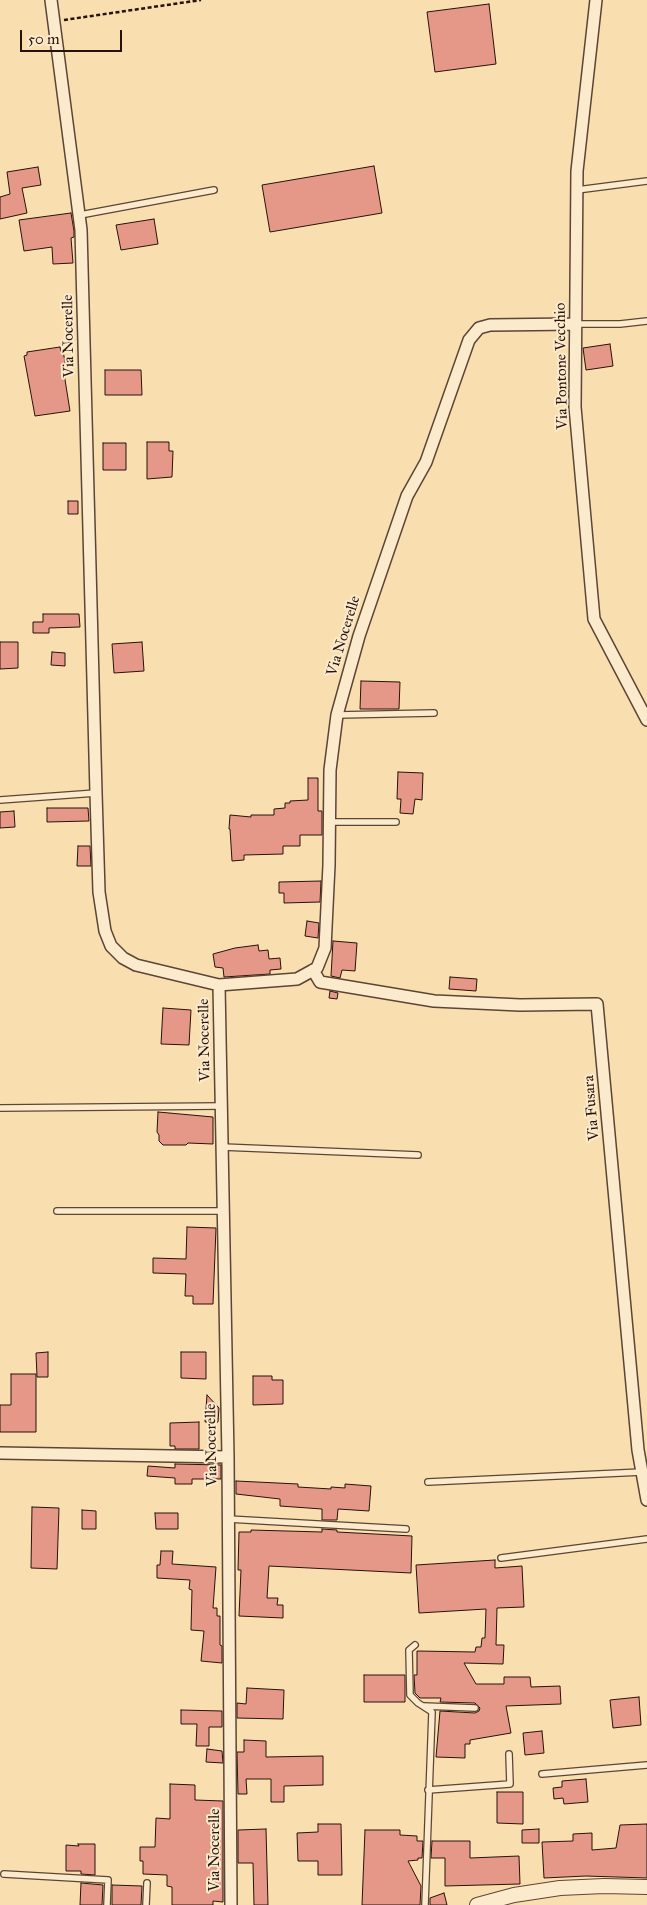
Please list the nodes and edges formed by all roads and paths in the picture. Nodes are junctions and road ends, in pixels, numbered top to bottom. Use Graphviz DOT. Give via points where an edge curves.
graph roads {
  1 [pos="51,0"];
  2 [pos="202,0"];
  3 [pos="596,0"];
  4 [pos="53,22"];
  5 [pos="647,181"];
  6 [pos="214,190"];
  7 [pos="577,190"];
  8 [pos="80,215"];
  9 [pos="647,321"];
  10 [pos="576,324"];
  11 [pos="434,712"];
  12 [pos="337,715"];
  13 [pos="647,720"];
  14 [pos="96,793"];
  15 [pos="0,800"];
  16 [pos="329,822"];
  17 [pos="396,822"];
  18 [pos="313,970"];
  19 [pos="219,985"];
  20 [pos="221,1106"];
  21 [pos="0,1108"];
  22 [pos="222,1147"];
  23 [pos="418,1155"];
  24 [pos="57,1211"];
  25 [pos="223,1211"];
  26 [pos="0,1453"];
  27 [pos="228,1457"];
  28 [pos="642,1472"];
  29 [pos="428,1482"];
  30 [pos="647,1500"];
  31 [pos="228,1519"];
  32 [pos="406,1529"];
  33 [pos="647,1539"];
  34 [pos="501,1558"];
  35 [pos="415,1644"];
  36 [pos="422,1706"];
  37 [pos="475,1708"];
  38 [pos="509,1754"];
  39 [pos="647,1764"];
  40 [pos="542,1774"];
  41 [pos="428,1790"];
  42 [pos="4,1874"];
  43 [pos="147,1883"];
  44 [pos="647,1887"];
  45 [pos="108,1905"];
  46 [pos="146,1905"];
  47 [pos="230,1905"];
  48 [pos="425,1905"];
  49 [pos="477,1905"];
  1 -- 4 [label="street, Via Nocerelle"];
  2 -- 4 [label="path"];
  3 -- 7 [label="street, Via Pontone Vecchio"];
  4 -- 8 [label="street, Via Nocerelle"];
  5 -- 7 [label="lane"];
  6 -- 8 [label="lane"];
  7 -- 10 [label="street, Via Pontone Vecchio"];
  8 -- 14 [label="street, Via Nocerelle"];
  9 -- 10 [label="lane"];
  10 -- 12 [label="street, Via Nocerelle" via="490,325 479,328 469,340 426,462 407,496 359,636"];
  10 -- 13 [label="street, Via Pontone Vecchio" via="575,407 594,619"];
  11 -- 12 [label="lane"];
  12 -- 16 [label="street, Via Nocerelle" via="330,770"];
  14 -- 15 [label="lane"];
  14 -- 19 [label="street, Via Nocerelle" via="100,892 105,931 111,946 136,965"];
  16 -- 17 [label="lane"];
  16 -- 18 [label="street, Via Nocerelle" via="325,948 317,968"];
  18 -- 19 [label="street, Via Nocerelle" via="297,979"];
  18 -- 28 [label="street, Via Fusara" via="320,982 434,1001 597,1004"];
  19 -- 20 [label="street, Via Nocerelle"];
  20 -- 21 [label="lane"];
  20 -- 22 [label="street, Via Nocerelle"];
  22 -- 23 [label="lane"];
  22 -- 25 [label="street, Via Nocerelle"];
  24 -- 25 [label="lane"];
  25 -- 27 [label="street, Via Nocerelle"];
  26 -- 27 [label="street"];
  27 -- 31 [label="street, Via Nocerelle"];
  28 -- 29 [label="lane"];
  28 -- 30 [label="street, Via Fusara"];
  31 -- 32 [label="lane"];
  31 -- 47 [label="street, Via Nocerelle"];
  33 -- 34 [label="lane"];
  35 -- 36 [label="lane" via="409,1650 410,1695"];
  36 -- 37 [label="lane"];
  36 -- 41 [label="lane" via="432,1712"];
  38 -- 41 [label="lane" via="510,1784"];
  39 -- 40 [label="lane"];
  41 -- 48 [label="lane"];
  42 -- 45 [label="lane" via="108,1880"];
  43 -- 46 [label="lane"];
  44 -- 49 [label="street" via="560,1888"];
}
